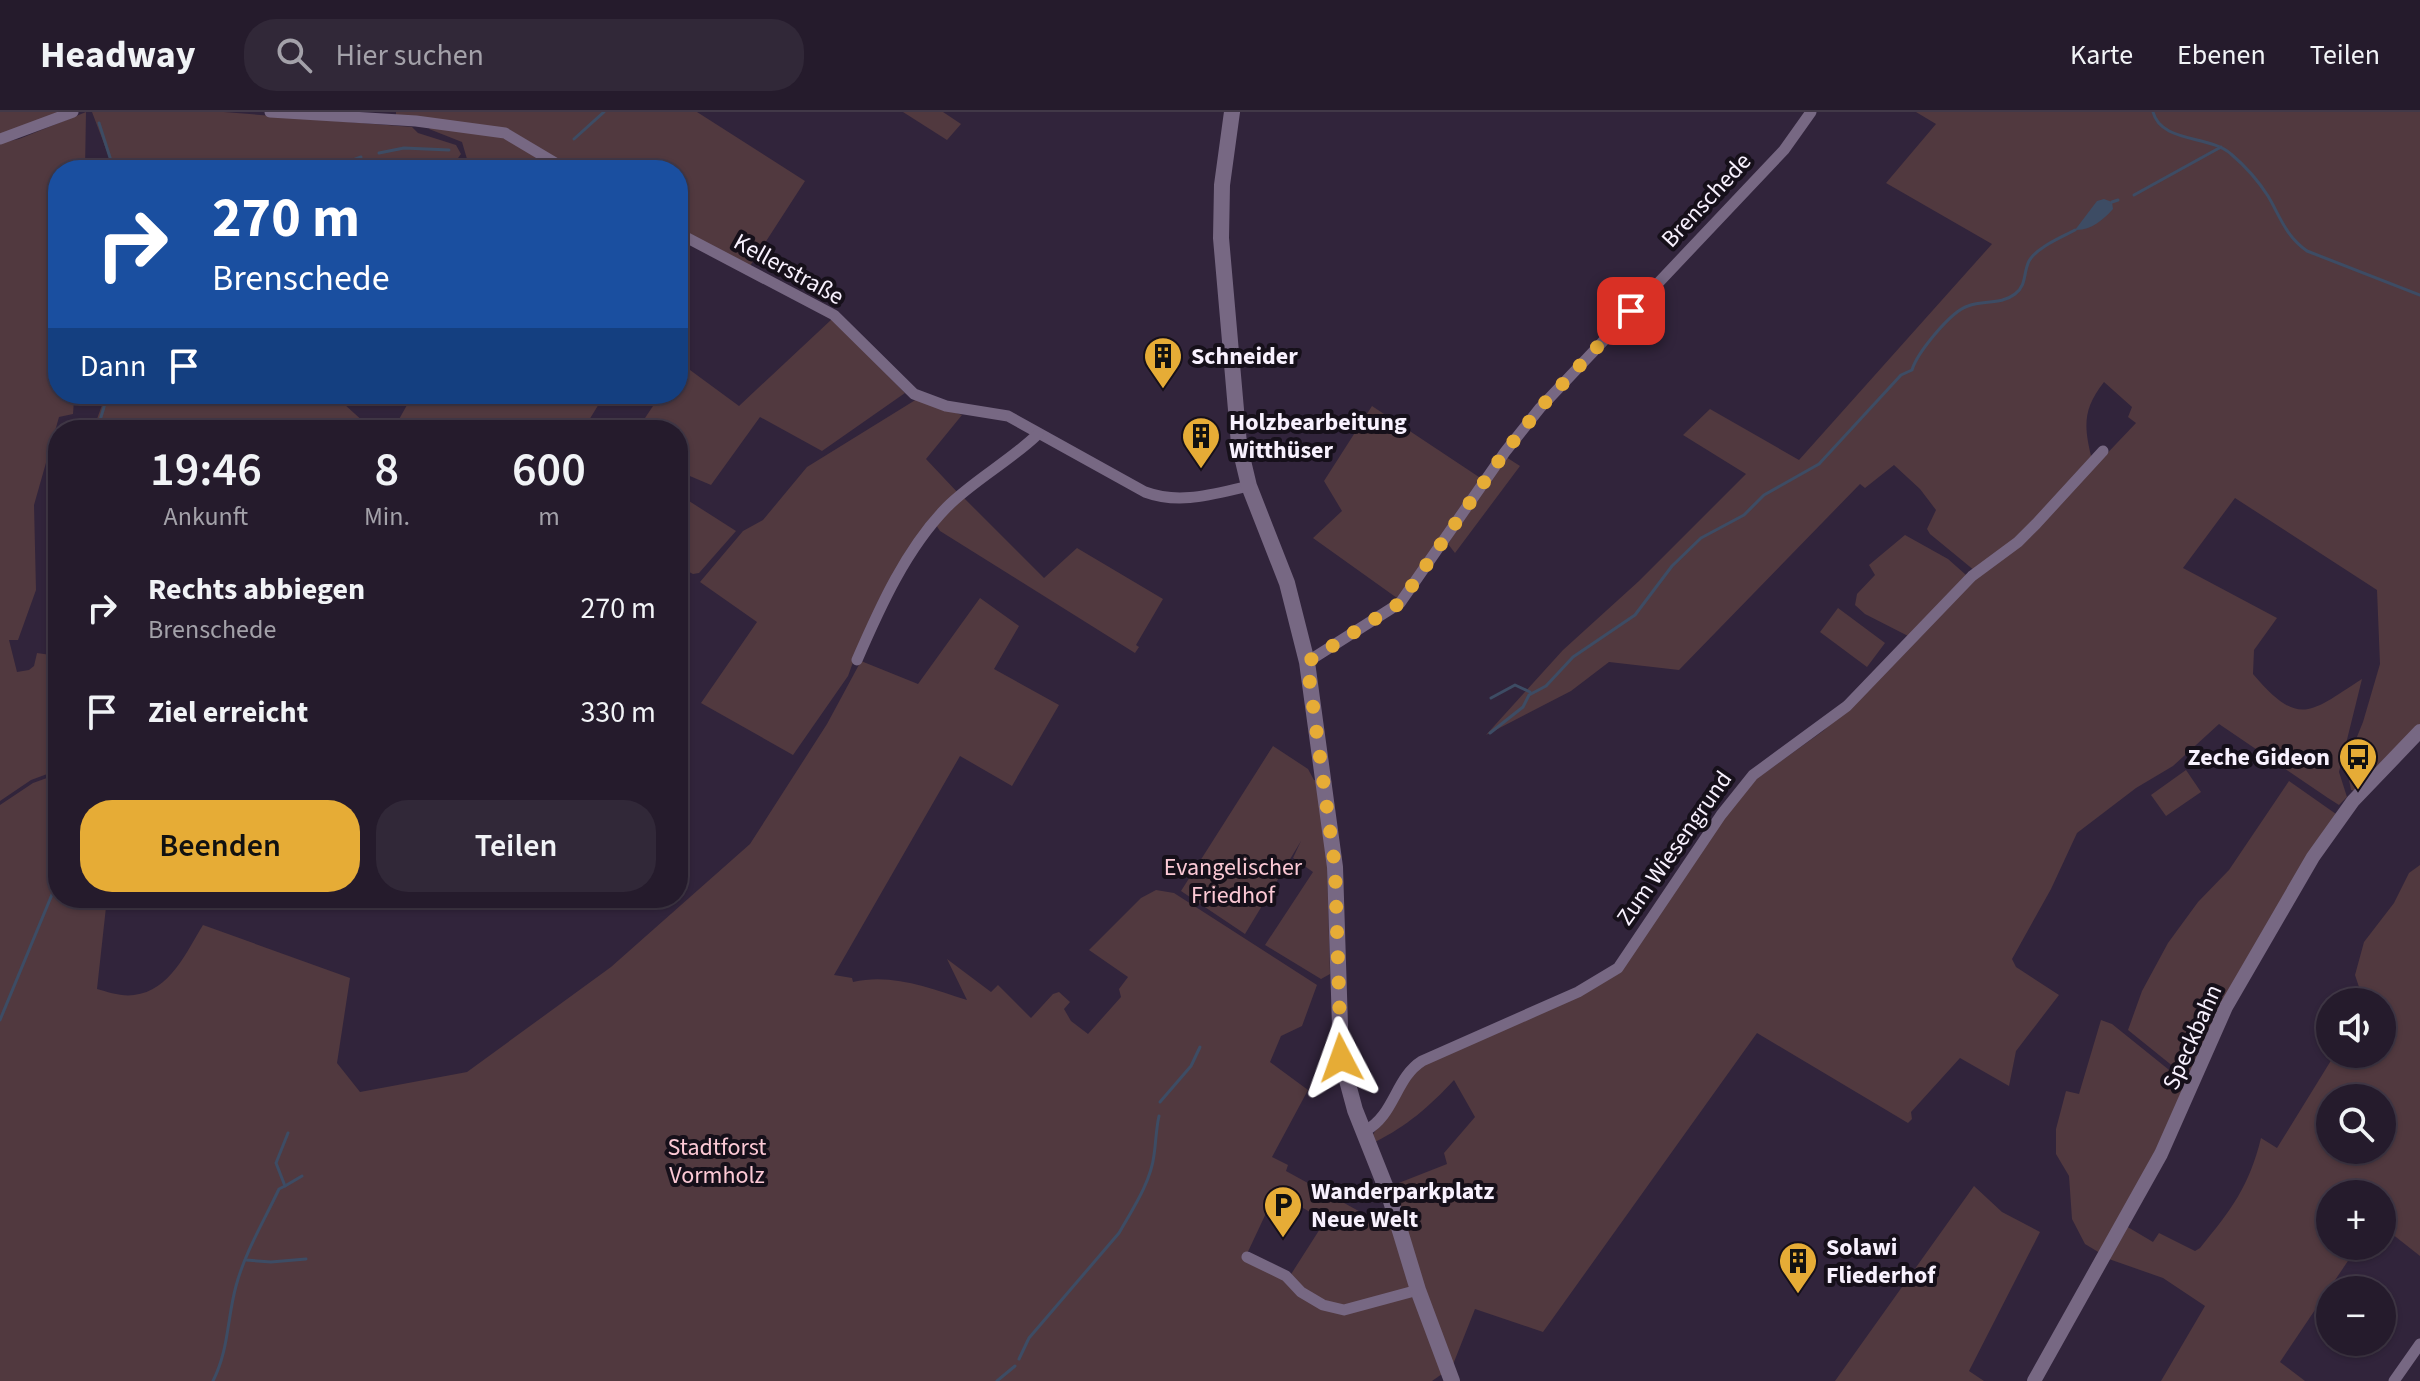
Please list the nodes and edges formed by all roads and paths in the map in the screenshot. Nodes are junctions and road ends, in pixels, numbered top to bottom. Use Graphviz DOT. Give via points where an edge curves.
graph roads {
  1 [pos="73,112"];
  2 [pos="270,112"];
  3 [pos="388,112"];
  4 [pos="1232,112"];
  5 [pos="1811,112"];
  6 [pos="377,119"];
  7 [pos="0,139"];
  8 [pos="550,160"];
  9 [pos="688,238"];
  10 [pos="1038,434"];
  11 [pos="2103,451"];
  12 [pos="1249,486"];
  13 [pos="857,660"];
  14 [pos="1307,662"];
  15 [pos="2420,731"];
  16 [pos="1365,1131"];
  17 [pos="1247,1257"];
  18 [pos="1418,1290"];
  19 [pos="2420,1344"];
  20 [pos="1452,1381"];
  21 [pos="2034,1381"];
  22 [pos="2394,1381"];
  1 -- 7 [label="street"];
  2 -- 6 [label="street"];
  3 -- 6 [label="street"];
  4 -- 12 [label="main road" via="1221,238 1239,444"];
  5 -- 14 [label="street, Brenschede" via="1784,150 1540,408 1400,603"];
  6 -- 8 [label="street" via="505,133"];
  9 -- 10 [label="street, Kellerstraße" via="834,315 914,394 946,406 1008,416"];
  10 -- 12 [label="street, Kellerstraße" via="1164,499"];
  10 -- 13 [label="street" via="930,526 881,605"];
  11 -- 16 [label="street, Zum Wiesengrund" via="2018,542 1972,576 1847,706 1753,775 1618,968 1578,992 1415,1065 1393,1105"];
  12 -- 14 [label="main road" via="1287,583"];
  14 -- 16 [label="main road" via="1335,867 1341,1058"];
  15 -- 21 [label="street, Speckbahn" via="2353,801 2313,857 2226,1007 2161,1154"];
  16 -- 18 [label="main road"];
  17 -- 18 [label="street" via="1286,1276 1323,1305 1344,1310"];
  18 -- 20 [label="main road"];
  19 -- 22 [label="street"];
}
